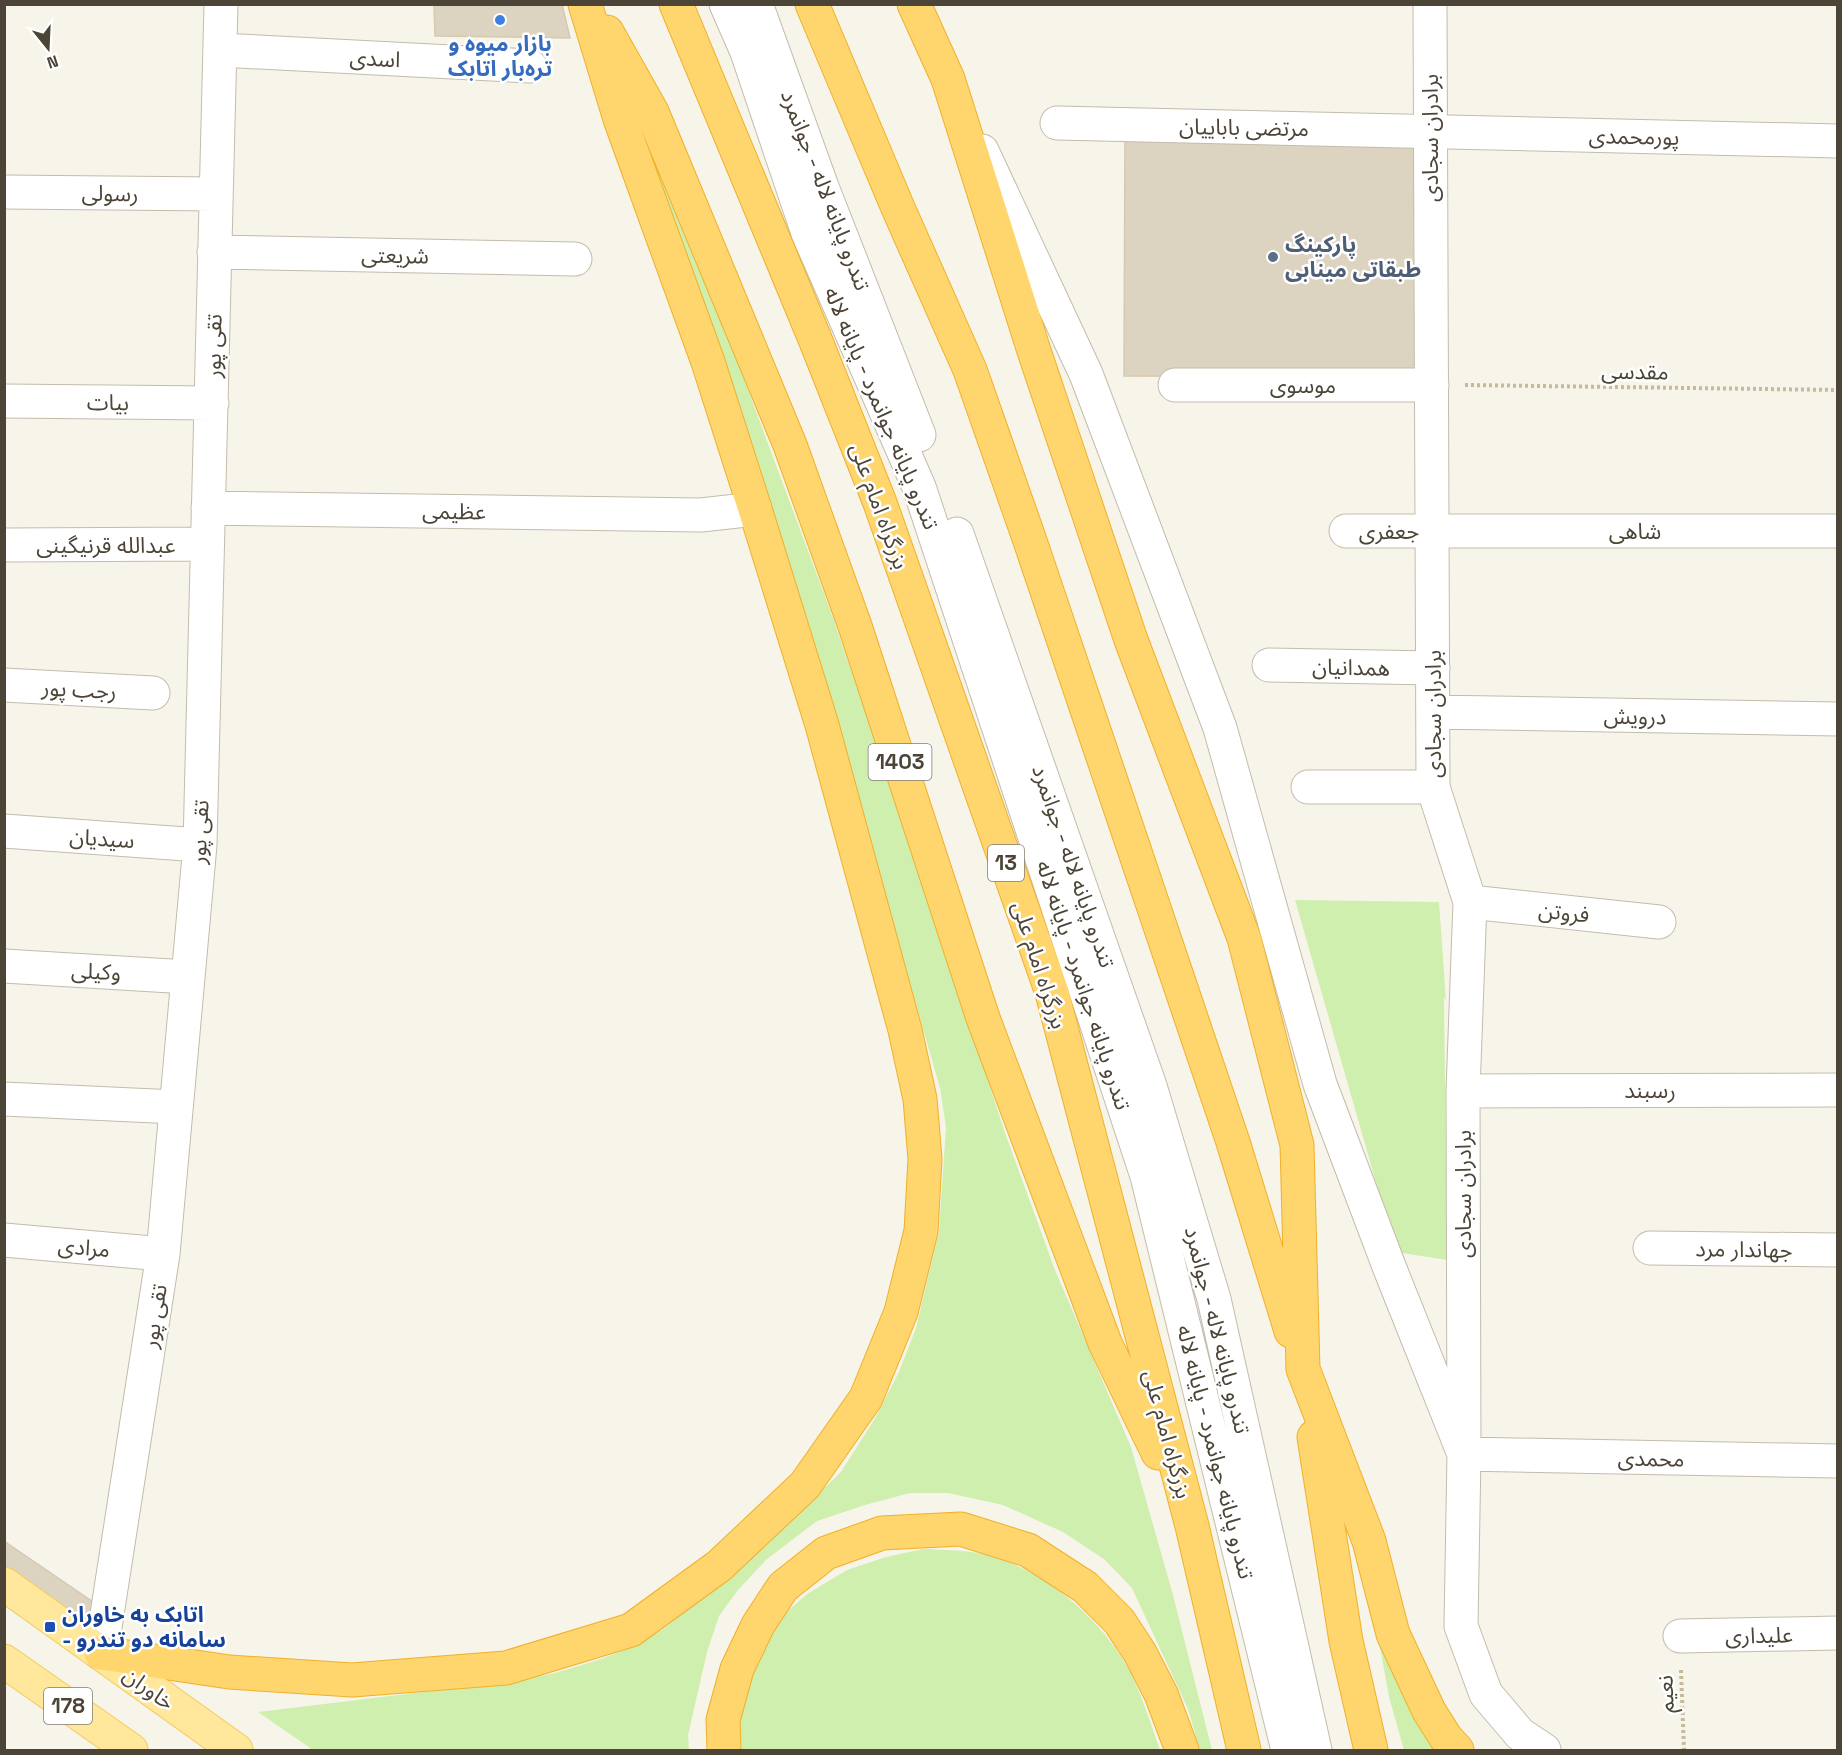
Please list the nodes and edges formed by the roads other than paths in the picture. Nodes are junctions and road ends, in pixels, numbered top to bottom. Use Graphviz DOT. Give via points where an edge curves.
graph roads {
  1 [pos="221,4"];
  2 [pos="585,4"];
  3 [pos="591,4"];
  4 [pos="676,4"];
  5 [pos="726,4"];
  6 [pos="756,4"];
  7 [pos="812,4"];
  8 [pos="914,4"];
  9 [pos="1430,4"];
  10 [pos="220,50"];
  11 [pos="530,66"];
  12 [pos="948,79"];
  13 [pos="1057,123"];
  14 [pos="1430,131"];
  15 [pos="1838,141"];
  16 [pos="4,192"];
  17 [pos="216,194"];
  18 [pos="214,252"];
  19 [pos="575,259"];
  20 [pos="1175,385"];
  21 [pos="1432,385"];
  22 [pos="4,400"];
  23 [pos="212,403"];
  24 [pos="208,508"];
  25 [pos="755,509"];
  26 [pos="1433,530"];
  27 [pos="1346,531"];
  28 [pos="1838,531"];
  29 [pos="207,544"];
  30 [pos="4,545"];
  31 [pos="1269,665"];
  32 [pos="1433,668"];
  33 [pos="4,684"];
  34 [pos="153,693"];
  35 [pos="1433,712"];
  36 [pos="1838,719"];
  37 [pos="1308,787"];
  38 [pos="1433,787"];
  39 [pos="4,831"];
  40 [pos="200,846"];
  41 [pos="1470,902"];
  42 [pos="1659,922"];
  43 [pos="4,966"];
  44 [pos="188,977"];
  45 [pos="1838,1089"];
  46 [pos="1463,1091"];
  47 [pos="4,1099"];
  48 [pos="176,1107"];
  49 [pos="4,1240"];
  50 [pos="1650,1248"];
  51 [pos="1838,1250"];
  52 [pos="163,1254"];
  53 [pos="1303,1369"];
  54 [pos="1464,1454"];
  55 [pos="1838,1461"];
  56 [pos="1192,1526"];
  57 [pos="4,1584"];
  58 [pos="1838,1633"];
  59 [pos="1680,1636"];
  60 [pos="101,1653"];
  61 [pos="4,1661"];
  62 [pos="131,1750"];
  63 [pos="236,1750"];
  64 [pos="724,1750"];
  65 [pos="1182,1750"];
  66 [pos="1244,1750"];
  67 [pos="1288,1750"];
  68 [pos="1315,1750"];
  69 [pos="1371,1750"];
  70 [pos="1457,1750"];
  71 [pos="1544,1750"];
  1 -- 10 [label="street, تقی پور"];
  2 -- 25 [label="highway" via="620,119 708,362"];
  3 -- 56 [label="highway, 1403" via="652,112 790,445 859,637 983,1018 1105,1342"];
  4 -- 56 [label="highway, بزرگراه امام علی / 13" via="880,503 1052,993"];
  5 -- 67 [label="street, تندرو پایانه جوانمرد - پایانه لاله" via="747,52 808,233 919,487 1148,1176"];
  6 -- 68 [label="street, تندرو پایانه لاله - جوانمرد" via="822,187 966,558 1150,1086 1214,1299"];
  7 -- 53 [label="highway" via="970,370 1225,1120"];
  8 -- 12 [label="highway"];
  9 -- 14 [label="street, برادران سجادی"];
  10 -- 11 [label="street, اسدی"];
  10 -- 17 [label="street, تقی پور"];
  12 -- 53 [label="highway" via="1131,640 1244,938 1297,1145"];
  12 -- 54 [label="street" via="1086,374 1220,728 1320,1084"];
  13 -- 14 [label="street, مرتضی باباییان"];
  14 -- 15 [label="street, پورمحمدی"];
  14 -- 21 [label="street, برادران سجادی"];
  16 -- 17 [label="street, رسولی"];
  17 -- 18 [label="street, تقی پور"];
  18 -- 19 [label="street, شریعتی"];
  18 -- 23 [label="street, تقی پور"];
  20 -- 21 [label="street, موسوی"];
  21 -- 26 [label="street, برادران سجادی"];
  22 -- 23 [label="street, بیات"];
  23 -- 24 [label="street, تقی پور"];
  24 -- 25 [label="street, عظیمی" via="701,515"];
  24 -- 29 [label="street, تقی پور"];
  25 -- 60 [label="highway" via="822,725 920,1099 925,1159 921,1231 901,1312 866,1398 805,1485 719,1566 631,1630 506,1668 352,1680 229,1672"];
  26 -- 27 [label="street, جعفری"];
  26 -- 28 [label="street, شاهی"];
  26 -- 32 [label="street, برادران سجادی"];
  29 -- 30 [label="street, عبدالله قرنیگینی"];
  29 -- 40 [label="street, تقی پور"];
  31 -- 32 [label="street, همدانیان"];
  32 -- 35 [label="street, برادران سجادی"];
  33 -- 34 [label="street, رجب پور"];
  35 -- 36 [label="street, درویش"];
  35 -- 38 [label="street, برادران سجادی"];
  37 -- 38 [label="street"];
  38 -- 41 [label="street, برادران سجادی"];
  39 -- 40 [label="street, سیدیان"];
  40 -- 44 [label="street, تقی پور"];
  41 -- 42 [label="street, فروتن"];
  41 -- 46 [label="street, برادران سجادی"];
  43 -- 44 [label="street, وکیلی"];
  44 -- 48 [label="street, تقی پور"];
  45 -- 46 [label="street, رسبند"];
  46 -- 54 [label="street, برادران سجادی"];
  47 -- 48 [label="street"];
  48 -- 52 [label="street, تقی پور"];
  49 -- 52 [label="street, مرادی"];
  50 -- 51 [label="street, جهاندار مرد"];
  52 -- 60 [label="street, تقی پور"];
  53 -- 69 [label="highway" via="1346,1641"];
  53 -- 70 [label="highway" via="1369,1541 1393,1634 1429,1711"];
  54 -- 55 [label="street, محمدی"];
  54 -- 71 [label="street, برادران سجادی" via="1461,1626 1486,1694 1520,1734"];
  56 -- 66 [label="highway, بزرگراه امام علی / 13"];
  57 -- 60 [label="main road, خاوران / 178"];
  58 -- 59 [label="street, علیداری"];
  60 -- 63 [label="main road, خاوران / 178"];
  61 -- 62 [label="main road, 178"];
  64 -- 65 [label="highway" via="723,1720 737,1669 758,1625 783,1587 826,1553 882,1533 961,1529 1028,1550 1085,1587 1119,1620 1161,1694"];
}
